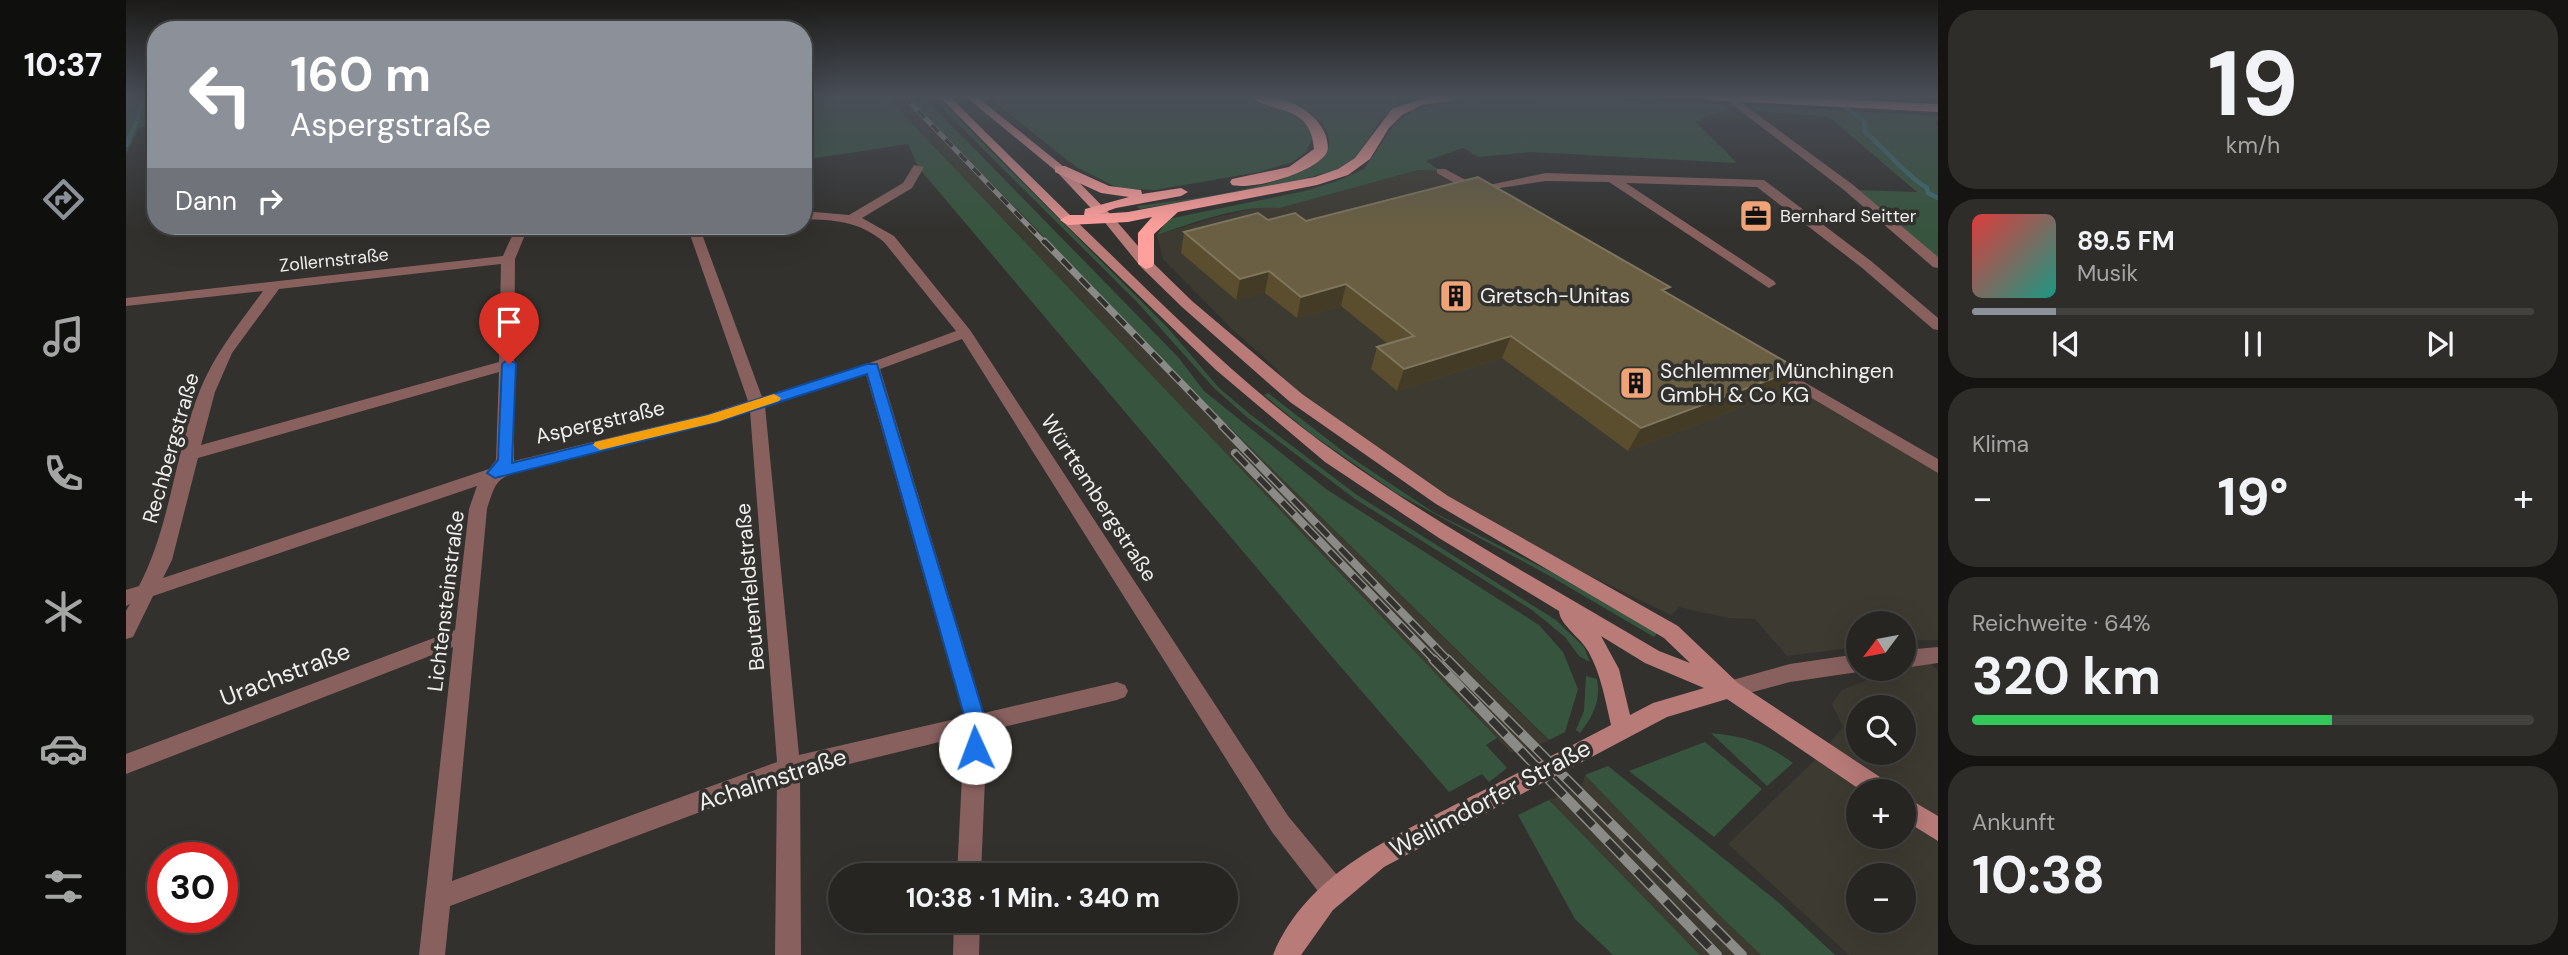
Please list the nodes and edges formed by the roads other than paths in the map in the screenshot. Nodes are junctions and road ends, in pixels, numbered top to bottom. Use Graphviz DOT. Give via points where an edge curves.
graph roads {
  1 [pos="989,141"];
  2 [pos="1025,141"];
  3 [pos="1321,141"];
  4 [pos="1374,141"];
  5 [pos="1786,141"];
  6 [pos="918,167"];
  7 [pos="1060,169"];
  8 [pos="1441,171"];
  9 [pos="1612,179"];
  10 [pos="1477,192"];
  11 [pos="1183,199"];
  12 [pos="1496,202"];
  13 [pos="1104,213"];
  14 [pos="812,216"];
  15 [pos="854,218"];
  16 [pos="1068,220"];
  17 [pos="521,235"];
  18 [pos="696,235"];
  19 [pos="508,259"];
  20 [pos="1146,264"];
  21 [pos="1938,264"];
  22 [pos="1769,284"];
  23 [pos="274,286"];
  24 [pos="126,302"];
  25 [pos="1938,326"];
  26 [pos="965,333"];
  27 [pos="1762,362"];
  28 [pos="509,364"];
  29 [pos="872,367"];
  30 [pos="1251,394"];
  31 [pos="1296,398"];
  32 [pos="757,404"];
  33 [pos="191,454"];
  34 [pos="1938,467"];
  35 [pos="495,473"];
  36 [pos="145,592"];
  37 [pos="1554,597"];
  38 [pos="126,598"];
  39 [pos="126,631"];
  40 [pos="464,636"];
  41 [pos="1938,655"];
  42 [pos="1916,658"];
  43 [pos="1846,665"];
  44 [pos="1730,689"];
  45 [pos="1117,691"];
  46 [pos="976,722"];
  47 [pos="1623,729"];
  48 [pos="126,764"];
  49 [pos="789,768"];
  50 [pos="1863,779"];
  51 [pos="1916,815"];
  52 [pos="1938,830"];
  53 [pos="970,863"];
  54 [pos="1333,890"];
  55 [pos="436,899"];
  56 [pos="966,933"];
  57 [pos="432,955"];
  58 [pos="788,955"];
  59 [pos="965,955"];
  60 [pos="1286,955"];
  1 -- 16 [label="main road"];
  2 -- 7 [label="main road"];
  3 -- 11 [label="highway" via="1315,159 1294,170"];
  4 -- 11 [label="highway" via="1359,162 1334,176 1293,188"];
  5 -- 21 [label="street"];
  6 -- 15 [label="street" via="908,184"];
  7 -- 11 [label="highway" via="1106,190"];
  7 -- 13 [label="main road"];
  8 -- 10 [label="street"];
  9 -- 10 [label="street" via="1546,177"];
  9 -- 22 [label="street"];
  9 -- 25 [label="street" via="1760,183"];
  10 -- 12 [label="street"];
  11 -- 13 [label="highway"];
  11 -- 20 [label="highway" via="1149,227"];
  13 -- 16 [label="highway"];
  13 -- 20 [label="main road"];
  14 -- 15 [label="street"];
  15 -- 26 [label="street, Württembergstraße" via="876,226 889,239"];
  16 -- 30 [label="main road"];
  17 -- 19 [label="street"];
  18 -- 32 [label="street, Beutenfeldstraße"];
  19 -- 23 [label="street, Zollernstraße"];
  19 -- 28 [label="street, Lichtensteinstraße"];
  20 -- 31 [label="main road"];
  23 -- 24 [label="street, Zollernstraße"];
  23 -- 33 [label="street, Rechbergstraße" via="225,353 207,392"];
  26 -- 29 [label="street, Aspergstraße"];
  26 -- 54 [label="street, Württembergstraße" via="1280,824"];
  27 -- 34 [label="street"];
  28 -- 33 [label="street"];
  28 -- 35 [label="street, Lichtensteinstraße" via="505,461"];
  29 -- 32 [label="street, Aspergstraße"];
  29 -- 46 [label="street"];
  30 -- 31 [label="main road" via="1259,389"];
  30 -- 37 [label="main road" via="1387,496"];
  31 -- 44 [label="main road" via="1442,500 1671,632"];
  32 -- 35 [label="street, Aspergstraße"];
  32 -- 49 [label="street, Beutenfeldstraße"];
  33 -- 36 [label="street, Rechbergstraße" via="162,560"];
  35 -- 36 [label="street, Aspergstraße"];
  35 -- 40 [label="street, Lichtensteinstraße" via="478,509"];
  36 -- 38 [label="street, Aspergstraße"];
  36 -- 39 [label="street, Rechbergstraße"];
  37 -- 44 [label="main road" via="1652,657"];
  37 -- 47 [label="main road" via="1593,641 1608,669"];
  40 -- 48 [label="street, Urachstraße"];
  40 -- 55 [label="street, Lichtensteinstraße"];
  41 -- 42 [label="street"];
  43 -- 44 [label="street"];
  44 -- 47 [label="main road, Weilimdorfer Straße" via="1670,706"];
  44 -- 50 [label="main road"];
  45 -- 46 [label="street, Achalmstraße"];
  46 -- 49 [label="street, Achalmstraße"];
  46 -- 53 [label="street"];
  47 -- 54 [label="main road, Weilimdorfer Straße" via="1375,859"];
  49 -- 55 [label="street, Achalmstraße"];
  49 -- 58 [label="street, Beutenfeldstraße"];
  51 -- 52 [label="main road"];
  54 -- 60 [label="main road, Weilimdorfer Straße" via="1306,920"];
  55 -- 57 [label="street, Lichtensteinstraße"];
  56 -- 59 [label="street"];
}
